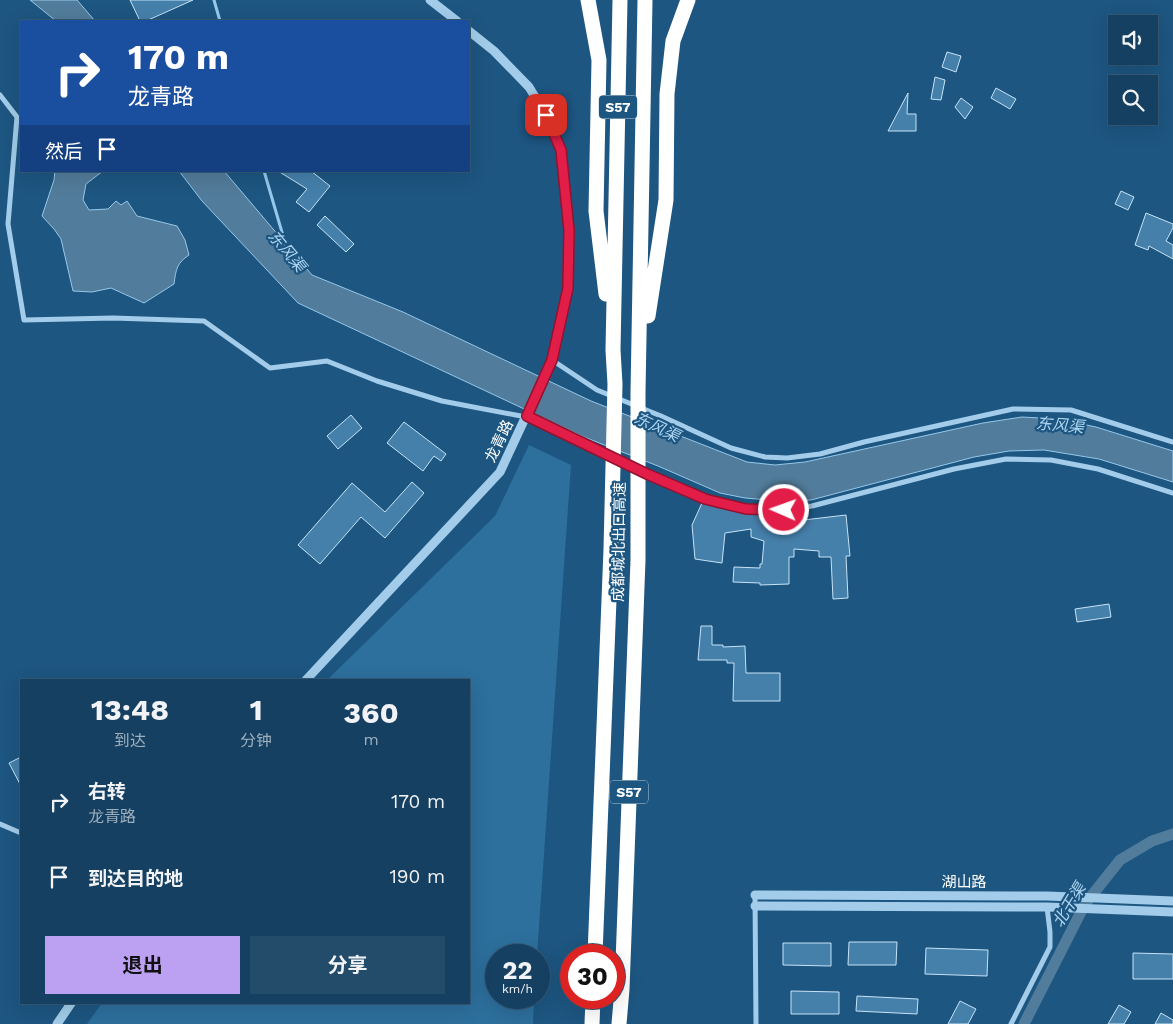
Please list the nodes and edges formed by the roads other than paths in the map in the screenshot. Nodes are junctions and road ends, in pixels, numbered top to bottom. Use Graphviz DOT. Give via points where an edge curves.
graph roads {
  1 [pos="430,0"];
  2 [pos="588,0"];
  3 [pos="620,0"];
  4 [pos="645,0"];
  5 [pos="688,0"];
  6 [pos="456,20"];
  7 [pos="470,32"];
  8 [pos="0,95"];
  9 [pos="613,350"];
  10 [pos="552,360"];
  11 [pos="639,377"];
  12 [pos="527,417"];
  13 [pos="1173,442"];
  14 [pos="1173,493"];
  15 [pos="307,679"];
  16 [pos="0,824"];
  17 [pos="20,833"];
  18 [pos="755,894"];
  19 [pos="1173,901"];
  20 [pos="755,906"];
  21 [pos="1047,907"];
  22 [pos="1173,912"];
  23 [pos="595,944"];
  24 [pos="71,1004"];
  25 [pos="593,1009"];
  26 [pos="57,1024"];
  27 [pos="592,1024"];
  28 [pos="619,1024"];
  29 [pos="756,1024"];
  30 [pos="1012,1024"];
  1 -- 6 [label="street"];
  2 -- 9 [label="highway" via="599,60 596,211"];
  3 -- 9 [label="highway, 成都城北出口高速 / S57"];
  4 -- 11 [label="highway, 成都城北出口高速 / S57"];
  5 -- 11 [label="highway" via="673,41 667,94 666,200"];
  7 -- 10 [label="street, 龙青路" via="529,87 561,150 569,230 568,288"];
  8 -- 12 [label="street" via="17,117 8,224 24,320 204,321 270,368 327,361 442,401"];
  9 -- 23 [label="highway, 成都城北出口高速 / S57" via="611,549"];
  10 -- 12 [label="street, 龙青路"];
  10 -- 13 [label="street" via="597,390 731,448 765,457 820,454 1014,409 1071,410"];
  11 -- 28 [label="highway, 成都城北出口高速 / S57" via="638,560"];
  12 -- 14 [label="street" via="705,499 746,509 784,510 812,506 954,469 1006,459 1051,460 1098,469"];
  12 -- 15 [label="street, 龙青路" via="500,472"];
  16 -- 17 [label="street"];
  18 -- 19 [label="street, 湖山路"];
  18 -- 20 [label="street"];
  20 -- 21 [label="street, 湖山路"];
  20 -- 29 [label="street"];
  21 -- 22 [label="street, 湖山路"];
  21 -- 30 [label="street" via="1050,947"];
  24 -- 26 [label="street"];
  25 -- 27 [label="highway"];
}
